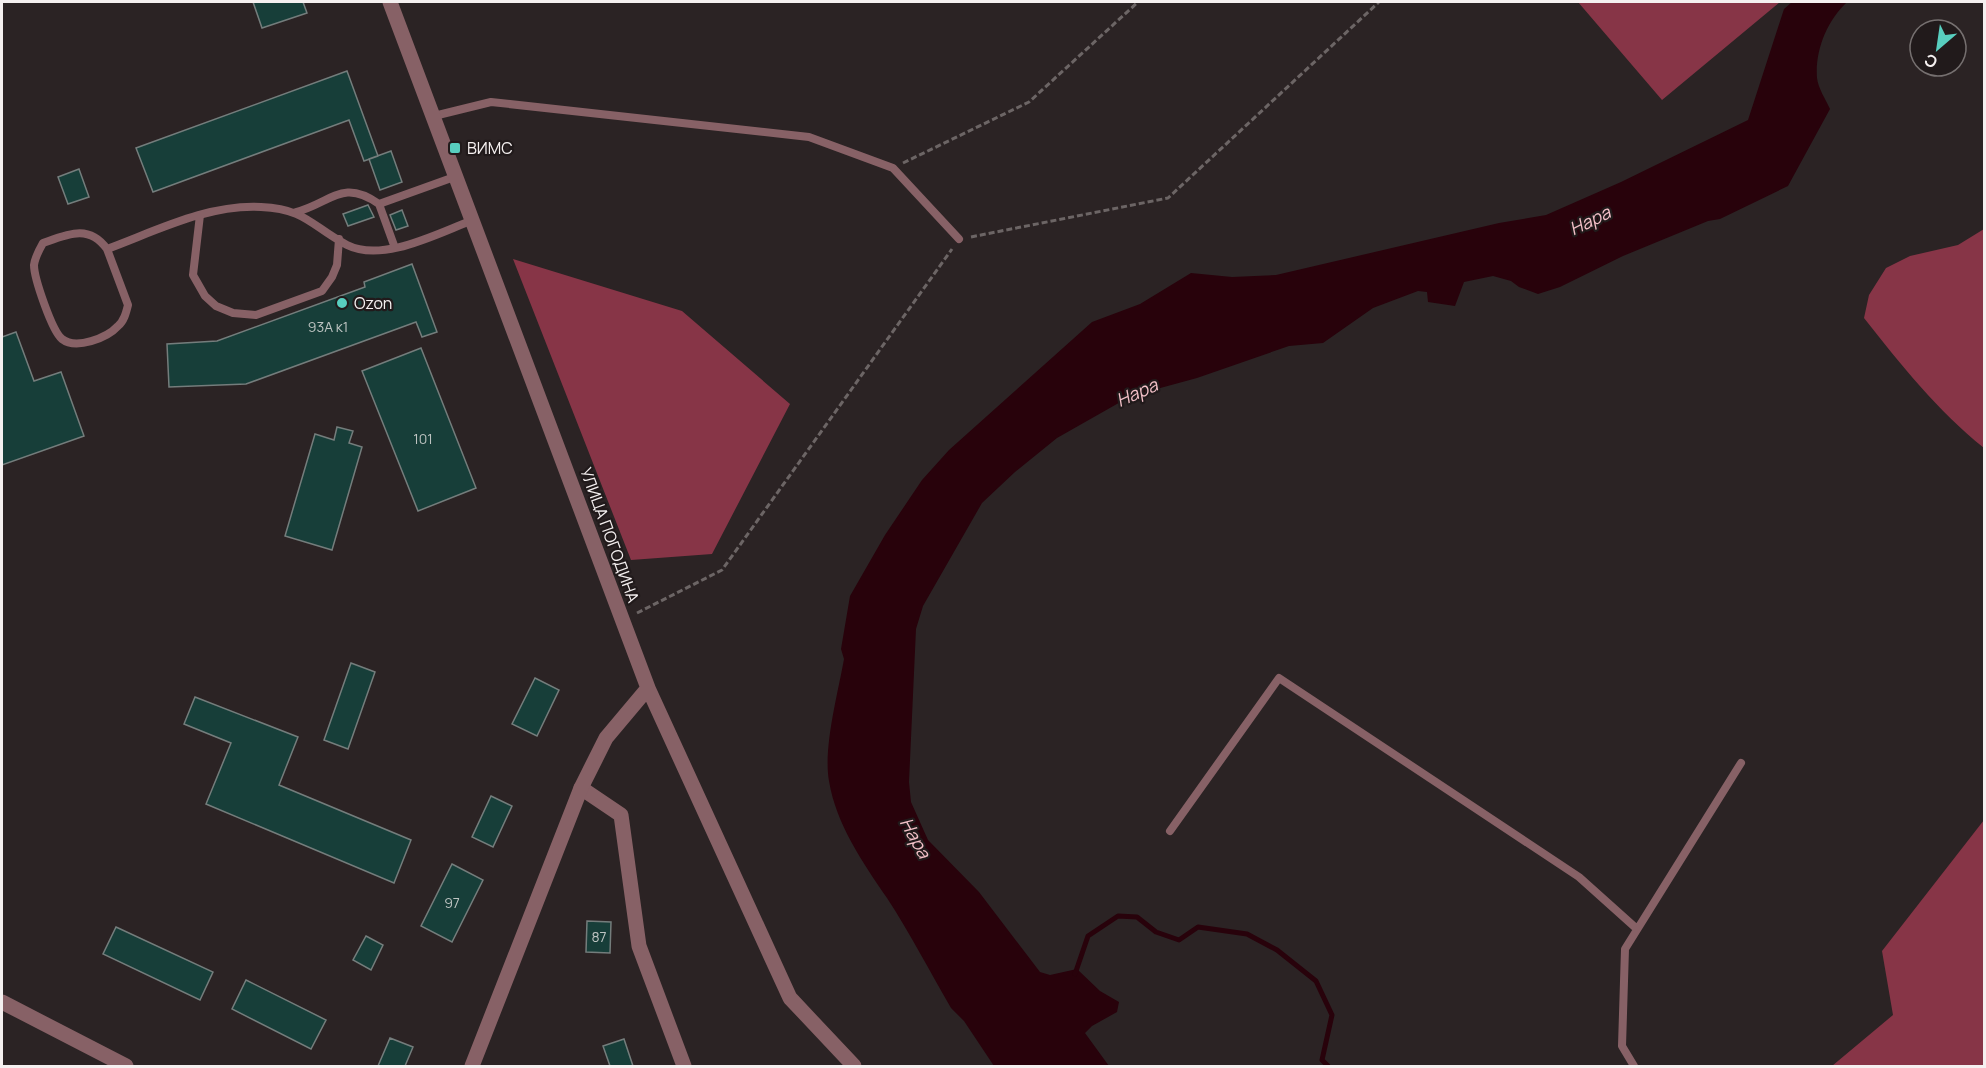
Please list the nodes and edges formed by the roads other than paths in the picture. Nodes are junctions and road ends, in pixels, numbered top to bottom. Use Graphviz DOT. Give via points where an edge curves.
graph roads {
  1 [pos="390,2"];
  2 [pos="435,116"];
  3 [pos="457,176"];
  4 [pos="379,204"];
  5 [pos="296,212"];
  6 [pos="200,215"];
  7 [pos="473,220"];
  8 [pos="959,239"];
  9 [pos="339,240"];
  10 [pos="395,248"];
  11 [pos="107,249"];
  12 [pos="648,688"];
  13 [pos="1741,763"];
  14 [pos="581,788"];
  15 [pos="1170,831"];
  16 [pos="1637,929"];
  17 [pos="2,1002"];
  18 [pos="126,1066"];
  19 [pos="472,1066"];
  20 [pos="684,1066"];
  21 [pos="854,1066"];
  22 [pos="1634,1066"];
  1 -- 2 [label="street, УЛИЦА ПОГОДИНА"];
  2 -- 3 [label="street, УЛИЦА ПОГОДИНА"];
  2 -- 8 [label="lane" via="491,102 809,137 893,168"];
  3 -- 4 [label="lane"];
  3 -- 7 [label="street, УЛИЦА ПОГОДИНА"];
  4 -- 5 [label="lane" via="368,196 348,192 328,196"];
  4 -- 10 [label="lane"];
  5 -- 6 [label="lane" via="246,207"];
  5 -- 9 [label="lane"];
  6 -- 9 [label="lane" via="192,274 205,296 233,314 256,315 322,291 337,265"];
  6 -- 11 [label="lane"];
  7 -- 10 [label="lane"];
  7 -- 12 [label="street, УЛИЦА ПОГОДИНА"];
  9 -- 10 [label="lane" via="363,250"];
  11 -- 11 [label="lane" via="128,305 126,314 111,333 80,344 67,342 56,332 35,275 39,250 43,243 74,232 93,235"];
  12 -- 14 [label="street" via="606,738"];
  12 -- 21 [label="street, УЛИЦА ПОГОДИНА" via="790,998"];
  13 -- 16 [label="lane"];
  14 -- 19 [label="street"];
  14 -- 20 [label="street" via="621,815 639,946"];
  15 -- 16 [label="lane" via="1279,678 1579,877"];
  16 -- 22 [label="lane" via="1625,949 1622,1046"];
  17 -- 18 [label="street"];
}
